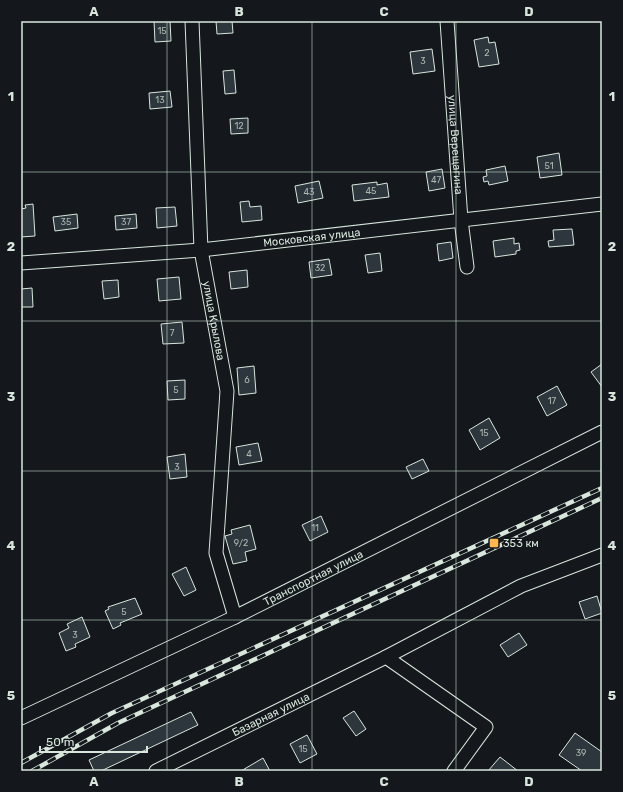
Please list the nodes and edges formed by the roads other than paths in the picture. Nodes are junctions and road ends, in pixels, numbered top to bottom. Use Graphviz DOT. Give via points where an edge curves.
graph roads {
  1 [pos="192,21"];
  2 [pos="447,21"];
  3 [pos="602,204"];
  4 [pos="461,220"];
  5 [pos="200,250"];
  6 [pos="21,263"];
  7 [pos="467,267"];
  8 [pos="602,432"];
  9 [pos="602,555"];
  10 [pos="235,618"];
  11 [pos="386,657"];
  12 [pos="21,718"];
  13 [pos="156,771"];
  14 [pos="454,771"];
  1 -- 5 [label="street, улица Крылова"];
  2 -- 4 [label="street, улица Верещагина"];
  3 -- 4 [label="street, Московская улица"];
  4 -- 5 [label="street, Московская улица"];
  4 -- 7 [label="street, улица Верещагина"];
  5 -- 6 [label="street, Московская улица"];
  5 -- 10 [label="street, улица Крылова" via="227,391 216,553"];
  8 -- 10 [label="street, Транспортная улица"];
  9 -- 11 [label="street, Базарная улица" via="521,586"];
  10 -- 12 [label="street, Транспортная улица"];
  11 -- 13 [label="street, Базарная улица"];
  11 -- 14 [label="street" via="486,727"];
}
